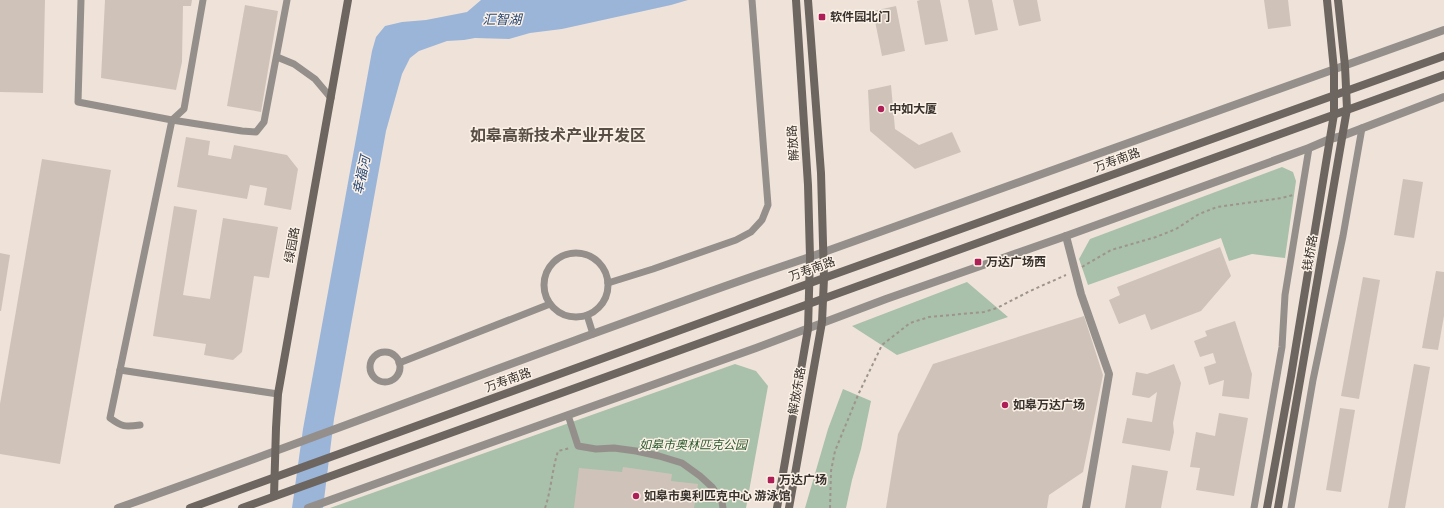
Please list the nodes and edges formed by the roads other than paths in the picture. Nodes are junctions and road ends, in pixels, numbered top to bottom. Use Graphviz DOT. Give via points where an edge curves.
graph roads {
  1 [pos="81,0"];
  2 [pos="203,0"];
  3 [pos="287,0"];
  4 [pos="348,0"];
  5 [pos="752,0"];
  6 [pos="796,0"];
  7 [pos="808,0"];
  8 [pos="1327,0"];
  9 [pos="1338,0"];
  10 [pos="1444,30"];
  11 [pos="1444,56"];
  12 [pos="277,57"];
  13 [pos="1345,66"];
  14 [pos="1334,70"];
  15 [pos="1444,75"];
  16 [pos="1347,91"];
  17 [pos="1335,96"];
  18 [pos="331,98"];
  19 [pos="1444,98"];
  20 [pos="1347,109"];
  21 [pos="1334,114"];
  22 [pos="172,120"];
  23 [pos="1362,128"];
  24 [pos="1342,136"];
  25 [pos="1330,139"];
  26 [pos="1310,148"];
  27 [pos="1066,236"];
  28 [pos="824,251"];
  29 [pos="810,257"];
  30 [pos="824,278"];
  31 [pos="608,283"];
  32 [pos="808,284"];
  33 [pos="822,299"];
  34 [pos="550,304"];
  35 [pos="808,304"];
  36 [pos="587,315"];
  37 [pos="822,322"];
  38 [pos="808,329"];
  39 [pos="593,334"];
  40 [pos="399,363"];
  41 [pos="120,370"];
  42 [pos="278,394"];
  43 [pos="568,415"];
  44 [pos="140,425"];
  45 [pos="275,452"];
  46 [pos="275,477"];
  47 [pos="274,496"];
  48 [pos="118,508"];
  49 [pos="190,508"];
  50 [pos="242,508"];
  51 [pos="308,508"];
  52 [pos="724,508"];
  53 [pos="777,508"];
  54 [pos="789,508"];
  55 [pos="1086,508"];
  56 [pos="1254,508"];
  57 [pos="1267,508"];
  58 [pos="1278,508"];
  59 [pos="1291,508"];
  1 -- 22 [label="lane" via="78,102"];
  2 -- 22 [label="lane" via="184,109"];
  3 -- 12 [label="lane"];
  4 -- 18 [label="main road, 绿园路"];
  5 -- 31 [label="lane" via="768,204 762,220 751,232 736,240"];
  6 -- 29 [label="main road, 解放路"];
  7 -- 28 [label="main road"];
  8 -- 14 [label="main road, 钱桥路"];
  9 -- 13 [label="main road, 钱桥路"];
  10 -- 13 [label="street"];
  11 -- 16 [label="main road, 万寿南路"];
  12 -- 18 [label="lane" via="294,64 315,79"];
  12 -- 22 [label="lane" via="264,122 256,132"];
  13 -- 14 [label="street"];
  13 -- 16 [label="main road, 钱桥路"];
  14 -- 17 [label="main road, 钱桥路"];
  14 -- 28 [label="street"];
  15 -- 20 [label="main road"];
  16 -- 17 [label="main road, 万寿南路"];
  16 -- 20 [label="main road, 钱桥路"];
  17 -- 21 [label="main road, 钱桥路"];
  17 -- 30 [label="main road, 万寿南路"];
  18 -- 42 [label="main road, 绿园路"];
  19 -- 23 [label="street"];
  20 -- 21 [label="main road"];
  20 -- 24 [label="main road, 钱桥路"];
  21 -- 25 [label="main road, 钱桥路"];
  21 -- 33 [label="main road"];
  22 -- 41 [label="lane"];
  23 -- 24 [label="street"];
  23 -- 59 [label="lane" via="1343,236 1312,380"];
  24 -- 25 [label="street"];
  24 -- 58 [label="main road, 钱桥路"];
  25 -- 26 [label="street"];
  25 -- 57 [label="main road, 钱桥路"];
  26 -- 27 [label="street"];
  26 -- 56 [label="lane" via="1285,295 1282,347"];
  27 -- 37 [label="street"];
  27 -- 55 [label="street" via="1074,272 1109,374"];
  28 -- 29 [label="street"];
  28 -- 30 [label="main road"];
  29 -- 32 [label="main road, 解放路"];
  29 -- 39 [label="street"];
  30 -- 32 [label="main road, 万寿南路"];
  30 -- 33 [label="main road, 解放东路"];
  31 -- 34 [label="lane" via="600,263 581,253 570,253 560,257 546,273 545,295"];
  31 -- 36 [label="lane" via="603,302"];
  32 -- 35 [label="main road, 解放东路"];
  32 -- 46 [label="main road, 万寿南路"];
  33 -- 35 [label="main road"];
  33 -- 37 [label="main road, 解放东路"];
  34 -- 36 [label="lane" via="567,316"];
  34 -- 40 [label="lane"];
  35 -- 38 [label="main road, 解放东路"];
  35 -- 47 [label="main road"];
  36 -- 39 [label="lane"];
  37 -- 38 [label="street"];
  37 -- 54 [label="main road, 解放东路"];
  38 -- 43 [label="street"];
  38 -- 53 [label="main road, 解放东路"];
  39 -- 45 [label="street"];
  40 -- 40 [label="lane" via="400,368 396,376 388,382 379,381 370,370 374,356 384,352 393,355"];
  41 -- 42 [label="lane"];
  41 -- 44 [label="lane" via="110,418 120,425"];
  42 -- 45 [label="main road, 绿园路"];
  43 -- 51 [label="street"];
  43 -- 52 [label="lane" via="578,446 636,451 682,463 712,487"];
  45 -- 46 [label="main road, 绿园路"];
  45 -- 48 [label="street"];
  46 -- 47 [label="main road, 绿园路"];
  46 -- 49 [label="main road, 万寿南路"];
  47 -- 50 [label="main road"];
}
